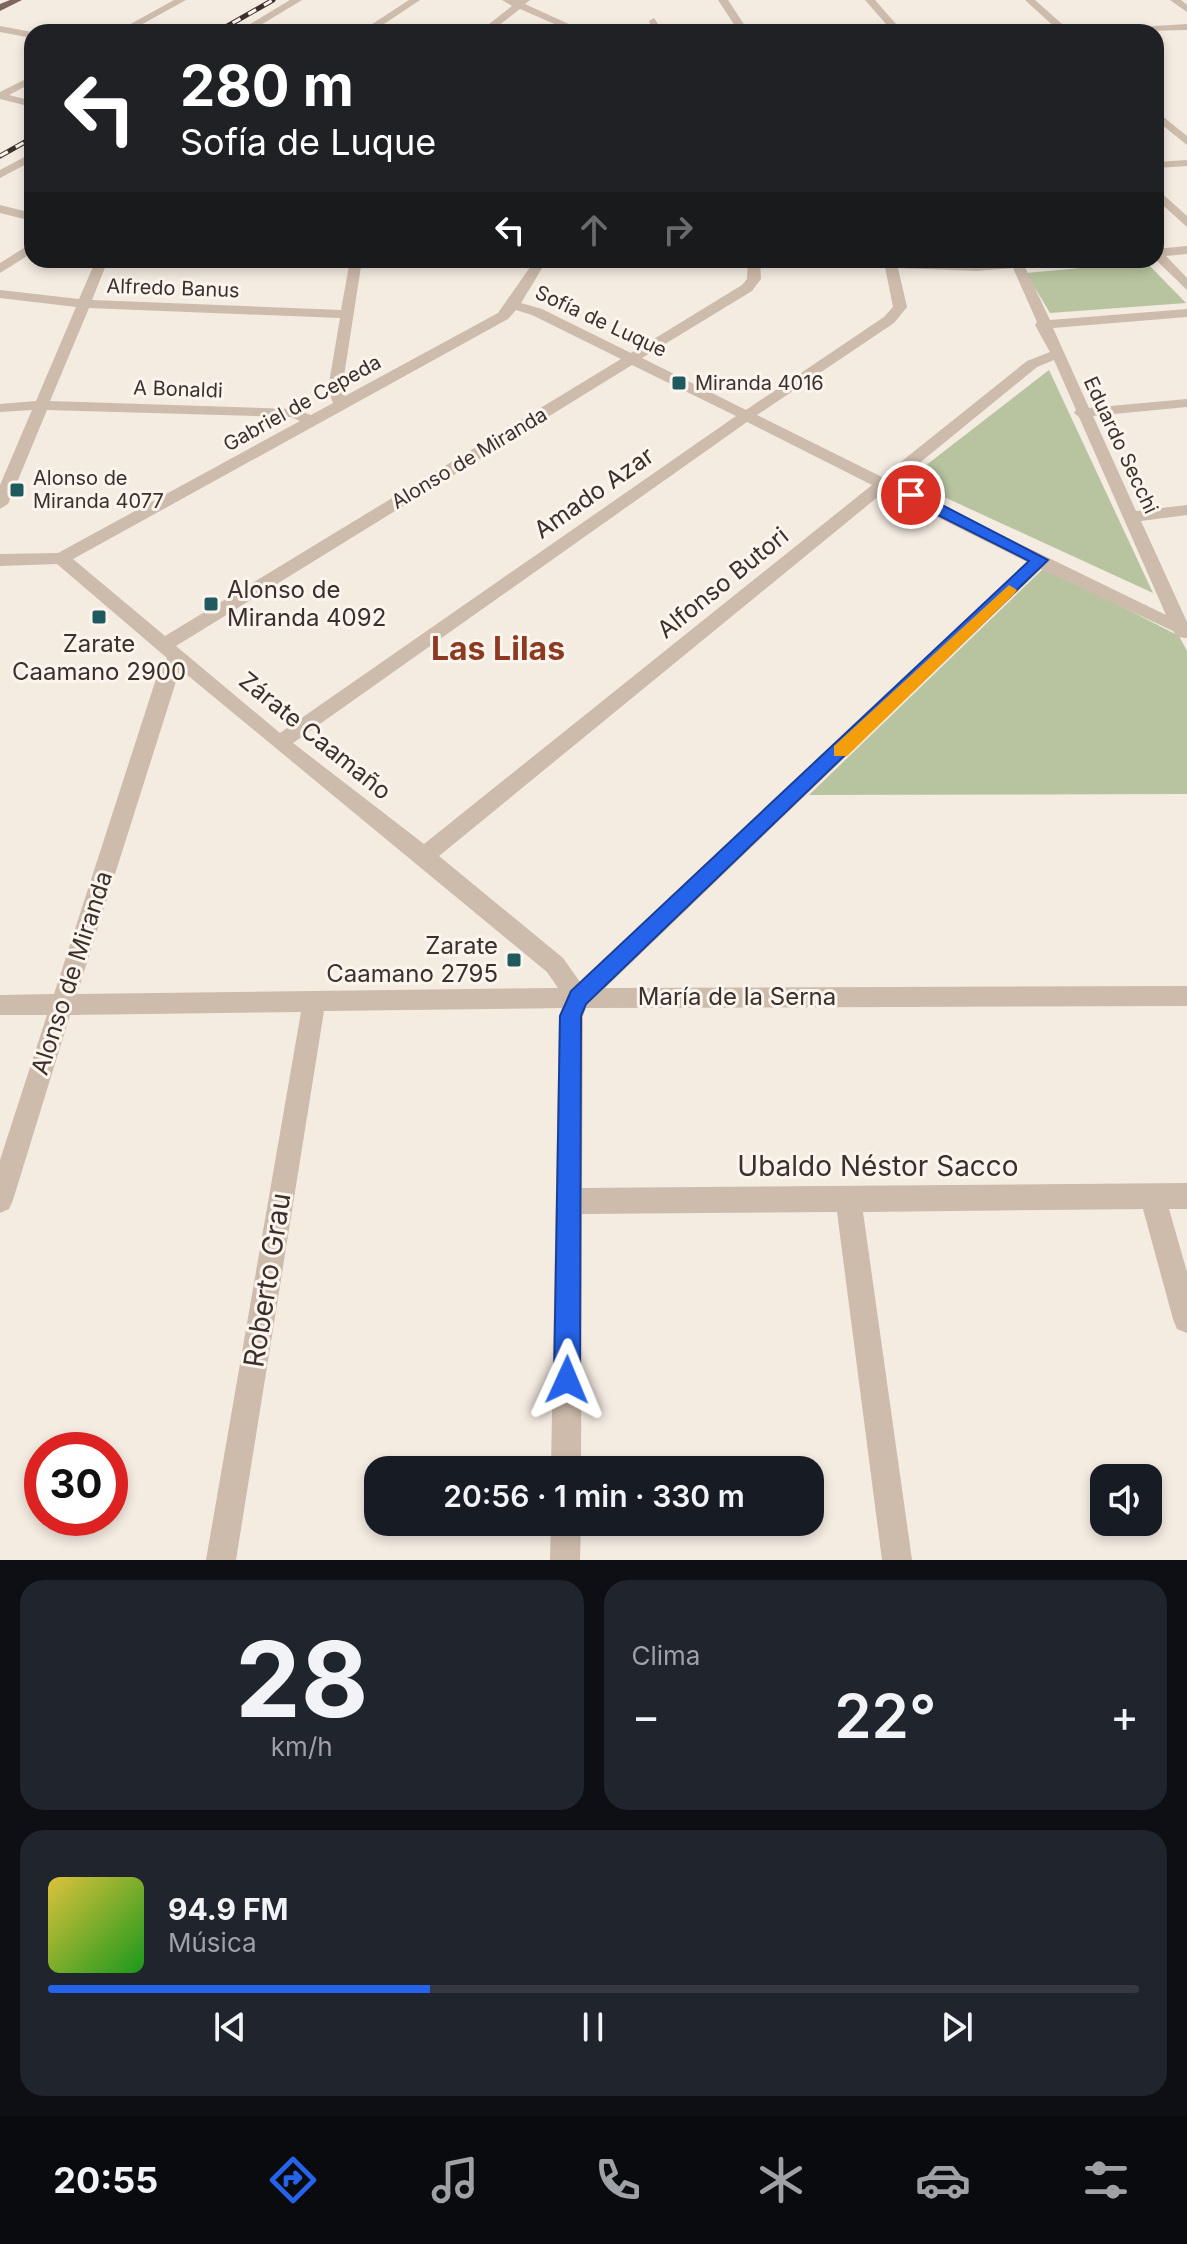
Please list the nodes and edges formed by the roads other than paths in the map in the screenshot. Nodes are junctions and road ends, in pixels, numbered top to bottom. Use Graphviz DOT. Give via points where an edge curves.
graph roads {
  1 [pos="17,0"];
  2 [pos="181,0"];
  3 [pos="297,0"];
  4 [pos="415,0"];
  5 [pos="507,0"];
  6 [pos="723,0"];
  7 [pos="870,0"];
  8 [pos="1030,0"];
  9 [pos="1175,0"];
  10 [pos="522,3"];
  11 [pos="0,8"];
  12 [pos="1187,9"];
  13 [pos="136,24"];
  14 [pos="256,24"];
  15 [pos="378,24"];
  16 [pos="494,24"];
  17 [pos="565,24"];
  18 [pos="739,24"];
  19 [pos="891,24"];
  20 [pos="1057,24"];
  21 [pos="1187,27"];
  22 [pos="1164,28"];
  23 [pos="0,29"];
  24 [pos="24,34"];
  25 [pos="24,83"];
  26 [pos="0,96"];
  27 [pos="24,102"];
  28 [pos="1164,121"];
  29 [pos="1187,125"];
  30 [pos="1164,126"];
  31 [pos="1170,126"];
  32 [pos="1187,142"];
  33 [pos="24,161"];
  34 [pos="1187,163"];
  35 [pos="1164,164"];
  36 [pos="0,175"];
  37 [pos="1164,197"];
  38 [pos="1187,197"];
  39 [pos="1164,202"];
  40 [pos="0,209"];
  41 [pos="24,215"];
  42 [pos="1187,223"];
  43 [pos="1187,250"];
  44 [pos="24,252"];
  45 [pos="1164,252"];
  46 [pos="1164,262"];
  47 [pos="99,268"];
  48 [pos="355,268"];
  49 [pos="536,268"];
  50 [pos="754,268"];
  51 [pos="892,268"];
  52 [pos="1019,268"];
  53 [pos="0,269"];
  54 [pos="1187,286"];
  55 [pos="0,294"];
  56 [pos="85,304"];
  57 [pos="513,305"];
  58 [pos="1187,313"];
  59 [pos="346,314"];
  60 [pos="1042,325"];
  61 [pos="1055,355"];
  62 [pos="631,359"];
  63 [pos="1187,403"];
  64 [pos="42,405"];
  65 [pos="341,405"];
  66 [pos="0,408"];
  67 [pos="1081,413"];
  68 [pos="746,416"];
  69 [pos="312,420"];
  70 [pos="886,482"];
  71 [pos="0,504"];
  72 [pos="1187,510"];
  73 [pos="1130,517"];
  74 [pos="61,558"];
  75 [pos="0,560"];
  76 [pos="1040,560"];
  77 [pos="1185,633"];
  78 [pos="171,650"];
  79 [pos="279,743"];
  80 [pos="424,856"];
  81 [pos="1187,996"];
  82 [pos="578,998"];
  83 [pos="314,1001"];
  84 [pos="62,1004"];
  85 [pos="0,1005"];
  86 [pos="1152,1196"];
  87 [pos="1187,1196"];
  88 [pos="848,1198"];
  89 [pos="0,1200"];
  90 [pos="569,1201"];
  91 [pos="1187,1319"];
  92 [pos="566,1456"];
  93 [pos="566,1536"];
  94 [pos="221,1560"];
  95 [pos="565,1560"];
  96 [pos="897,1560"];
  1 -- 11 [label="main road"];
  2 -- 13 [label="street"];
  3 -- 14 [label="street"];
  4 -- 15 [label="street"];
  5 -- 10 [label="street"];
  6 -- 18 [label="street"];
  7 -- 19 [label="street"];
  8 -- 20 [label="street"];
  9 -- 12 [label="street"];
  10 -- 16 [label="street"];
  10 -- 17 [label="street"];
  21 -- 22 [label="street"];
  23 -- 24 [label="street"];
  25 -- 26 [label="street"];
  26 -- 27 [label="street"];
  28 -- 31 [label="street"];
  29 -- 31 [label="street"];
  30 -- 31 [label="street"];
  31 -- 32 [label="street"];
  33 -- 36 [label="street"];
  34 -- 35 [label="street"];
  37 -- 38 [label="street"];
  39 -- 42 [label="street"];
  40 -- 41 [label="street"];
  43 -- 45 [label="street"];
  44 -- 53 [label="street"];
  46 -- 54 [label="street"];
  47 -- 56 [label="street"];
  48 -- 59 [label="street"];
  49 -- 57 [label="street, Gabriel de Cepeda"];
  50 -- 62 [label="street, Alonso de Miranda" via="747,288"];
  51 -- 68 [label="street, Amado Azar" via="900,307 895,314"];
  52 -- 60 [label="street, Eduardo Secchi"];
  55 -- 56 [label="street, Alfredo Banus"];
  56 -- 59 [label="street, Alfredo Banus"];
  56 -- 64 [label="street"];
  57 -- 62 [label="street, Sofía de Luque"];
  57 -- 65 [label="street, Gabriel de Cepeda" via="503,316"];
  58 -- 60 [label="street"];
  59 -- 65 [label="street" via="334,395"];
  60 -- 61 [label="street, Eduardo Secchi"];
  61 -- 67 [label="street, Eduardo Secchi"];
  61 -- 70 [label="street, Alfonso Butori" via="1032,364"];
  62 -- 68 [label="street, Sofía de Luque"];
  62 -- 78 [label="street, Alonso de Miranda"];
  63 -- 67 [label="street"];
  64 -- 66 [label="street, A Bonaldi"];
  64 -- 69 [label="street, A Bonaldi" via="293,413"];
  64 -- 71 [label="street"];
  65 -- 69 [label="street, Gabriel de Cepeda"];
  67 -- 73 [label="street, Eduardo Secchi"];
  68 -- 70 [label="street, Sofía de Luque"];
  68 -- 79 [label="street, Amado Azar"];
  69 -- 74 [label="street, Gabriel de Cepeda"];
  70 -- 76 [label="street, Sofía de Luque"];
  70 -- 80 [label="street, Alfonso Butori"];
  72 -- 73 [label="street"];
  73 -- 77 [label="street, Eduardo Secchi"];
  74 -- 75 [label="street"];
  74 -- 78 [label="street, Zárate Caamaño"];
  76 -- 77 [label="street, Sofía de Luque"];
  76 -- 82 [label="street"];
  78 -- 79 [label="street, Zárate Caamaño"];
  78 -- 84 [label="street, Alonso de Miranda"];
  79 -- 80 [label="street, Zárate Caamaño"];
  80 -- 82 [label="street, Zárate Caamaño" via="555,965"];
  81 -- 82 [label="street, María de la Serna"];
  82 -- 83 [label="street, María de la Serna"];
  82 -- 90 [label="street" via="571,1016"];
  83 -- 84 [label="street, María de la Serna"];
  83 -- 94 [label="street, Roberto Grau"];
  84 -- 85 [label="street, María de la Serna"];
  84 -- 89 [label="street, Alonso de Miranda"];
  86 -- 87 [label="street, Ubaldo Néstor Sacco"];
  86 -- 88 [label="street, Ubaldo Néstor Sacco"];
  86 -- 91 [label="street"];
  88 -- 90 [label="street, Ubaldo Néstor Sacco"];
  88 -- 96 [label="street"];
  90 -- 92 [label="street"];
  93 -- 95 [label="street"];
}
